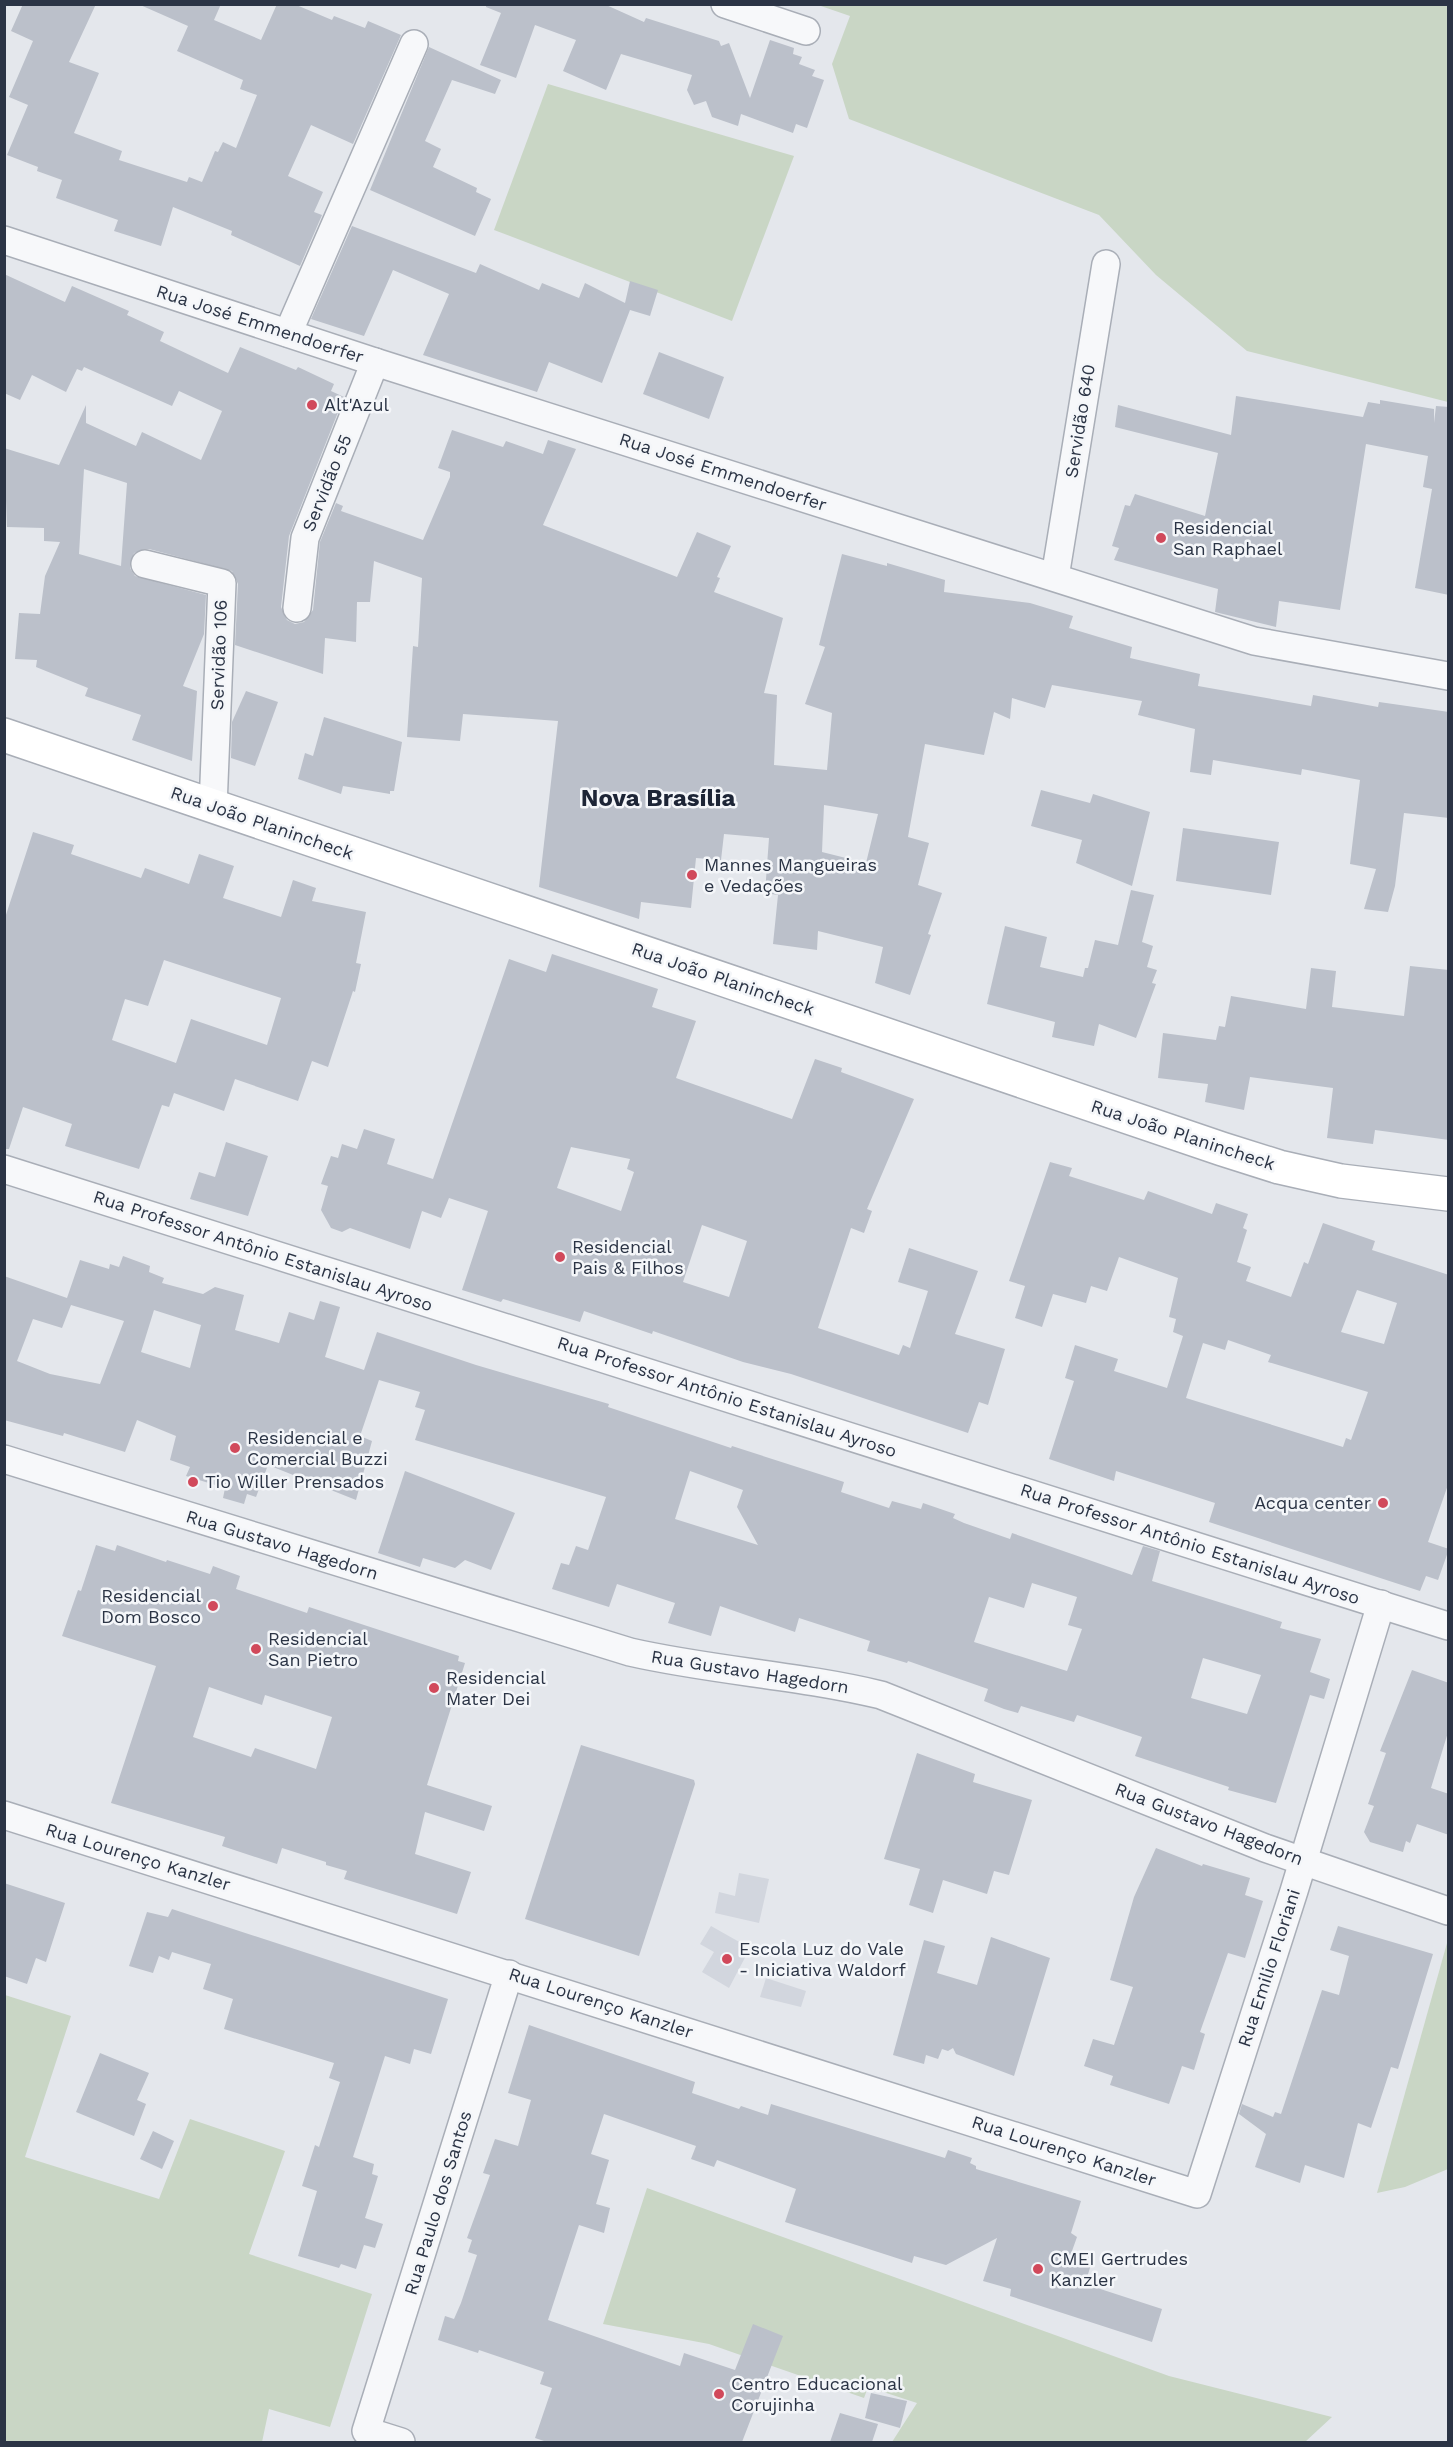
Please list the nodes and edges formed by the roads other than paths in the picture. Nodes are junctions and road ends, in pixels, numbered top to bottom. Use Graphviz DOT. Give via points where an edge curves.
graph roads {
  1 [pos="725,4"];
  2 [pos="806,31"];
  3 [pos="414,45"];
  4 [pos="4,240"];
  5 [pos="1106,264"];
  6 [pos="288,333"];
  7 [pos="375,362"];
  8 [pos="145,564"];
  9 [pos="1055,577"];
  10 [pos="297,608"];
  11 [pos="1449,676"];
  12 [pos="4,735"];
  13 [pos="213,807"];
  14 [pos="4,1170"];
  15 [pos="1449,1194"];
  16 [pos="4,1459"];
  17 [pos="1381,1604"];
  18 [pos="1449,1626"];
  19 [pos="4,1815"];
  20 [pos="1303,1862"];
  21 [pos="1449,1911"];
  22 [pos="509,1974"];
  23 [pos="1197,2194"];
  24 [pos="401,2442"];
  1 -- 2 [label="street"];
  3 -- 6 [label="street"];
  4 -- 6 [label="street, Rua José Emmendoerfer"];
  5 -- 9 [label="street, Servidão 640"];
  6 -- 7 [label="street, Rua José Emmendoerfer"];
  7 -- 9 [label="street, Rua José Emmendoerfer"];
  7 -- 10 [label="street, Servidão 55" via="305,538"];
  8 -- 13 [label="street, Servidão 106" via="222,583"];
  9 -- 11 [label="street, Rua José Emmendoerfer" via="1254,640"];
  12 -- 13 [label="main road, Rua João Planincheck"];
  13 -- 15 [label="main road, Rua João Planincheck" via="1241,1155 1341,1181"];
  14 -- 17 [label="street, Rua Professor Antônio Estanislau Ayroso"];
  16 -- 20 [label="street, Rua Gustavo Hagedorn" via="630,1652 681,1664 881,1695"];
  17 -- 18 [label="street, Rua Professor Antônio Estanislau Ayroso"];
  17 -- 20 [label="street, Rua Emilio Floriani"];
  19 -- 22 [label="street, Rua Lourenço Kanzler"];
  20 -- 21 [label="street, Rua Gustavo Hagedorn"];
  20 -- 23 [label="street, Rua Emilio Floriani"];
  22 -- 23 [label="street, Rua Lourenço Kanzler"];
  22 -- 24 [label="street, Rua Paulo dos Santos" via="366,2432"];
}
